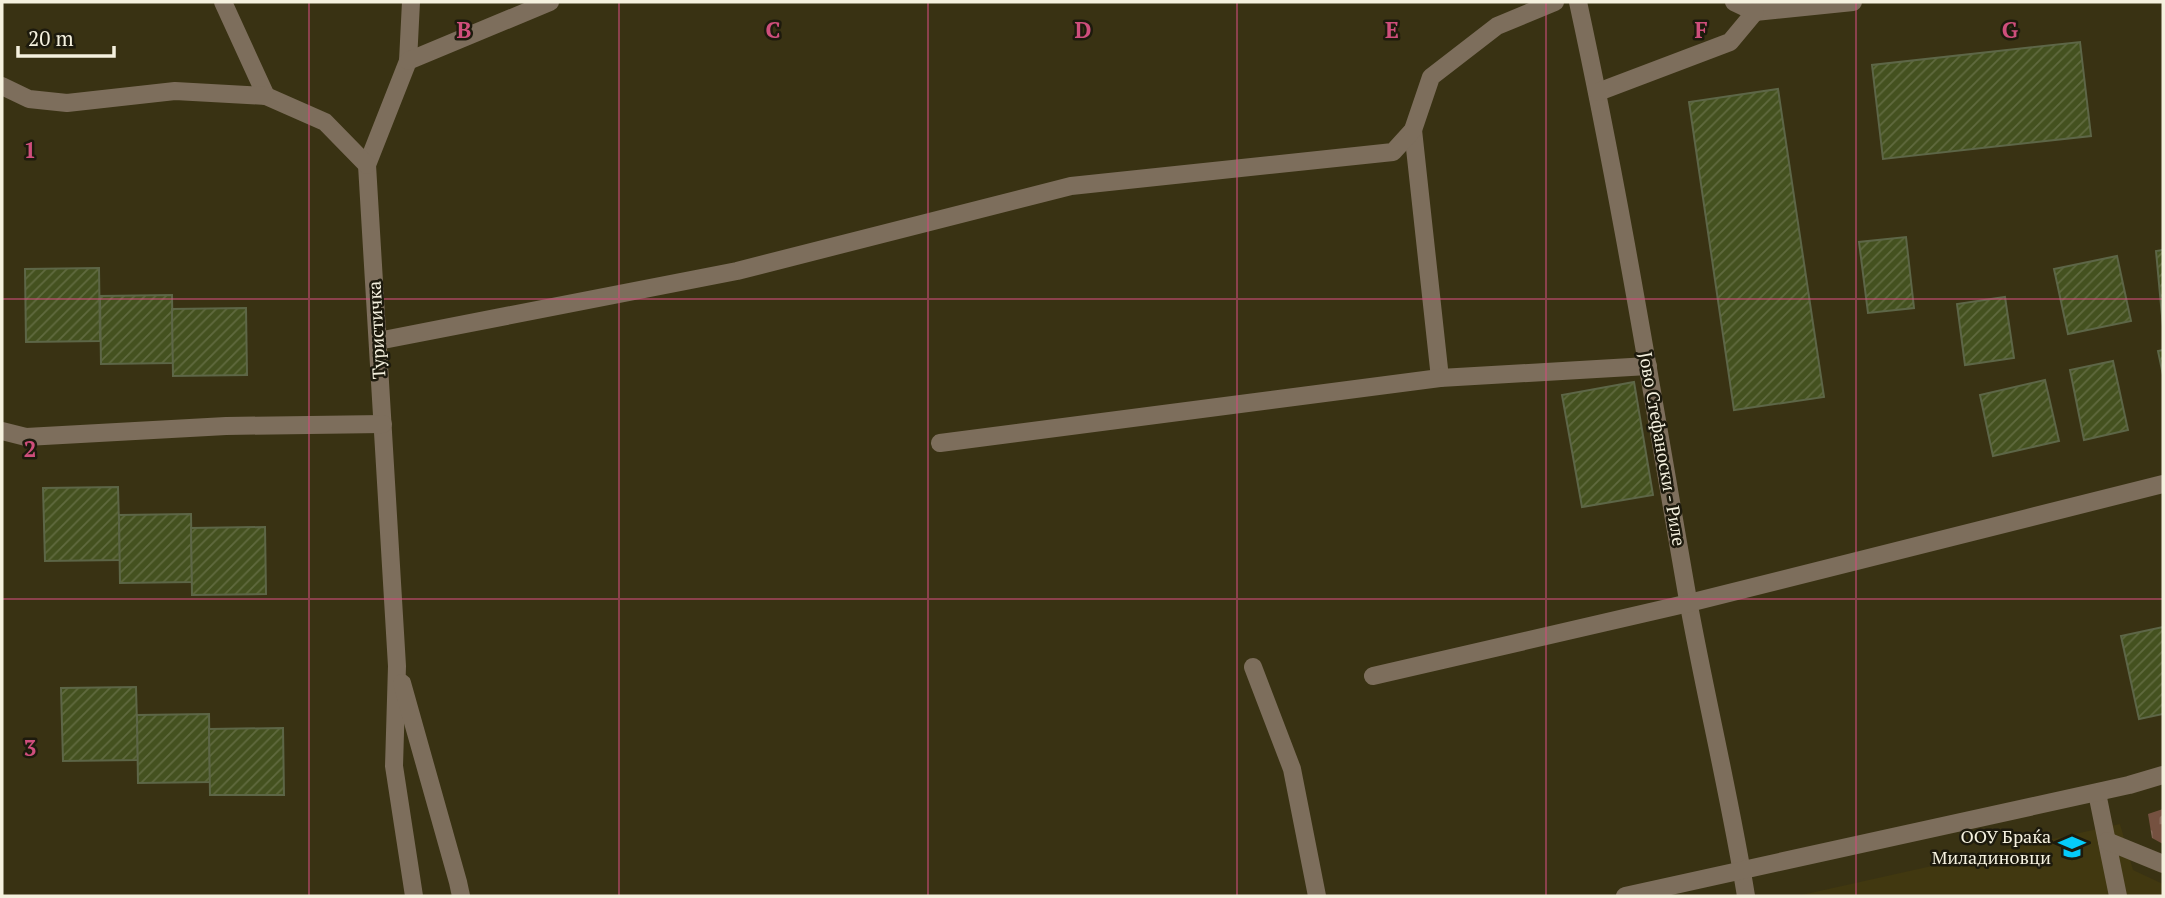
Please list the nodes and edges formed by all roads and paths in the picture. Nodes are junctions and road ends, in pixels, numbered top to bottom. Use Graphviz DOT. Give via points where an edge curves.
graph roads {
  1 [pos="223,2"];
  2 [pos="411,2"];
  3 [pos="550,2"];
  4 [pos="1555,2"];
  5 [pos="1578,2"];
  6 [pos="1734,2"];
  7 [pos="1853,2"];
  8 [pos="1755,12"];
  9 [pos="408,61"];
  10 [pos="2,86"];
  11 [pos="1598,92"];
  12 [pos="266,96"];
  13 [pos="1413,130"];
  14 [pos="367,165"];
  15 [pos="378,341"];
  16 [pos="1648,366"];
  17 [pos="1440,378"];
  18 [pos="383,424"];
  19 [pos="2,431"];
  20 [pos="940,443"];
  21 [pos="2163,484"];
  22 [pos="1689,603"];
  23 [pos="397,666"];
  24 [pos="1253,667"];
  25 [pos="1373,676"];
  26 [pos="2163,775"];
  27 [pos="2097,793"];
  28 [pos="2106,841"];
  29 [pos="2163,864"];
  30 [pos="1741,869"];
  31 [pos="414,896"];
  32 [pos="461,896"];
  33 [pos="1317,896"];
  34 [pos="1625,896"];
  35 [pos="1746,896"];
  36 [pos="2118,896"];
  1 -- 12 [label="street"];
  2 -- 9 [label="street, Туристичка"];
  3 -- 9 [label="street"];
  4 -- 13 [label="street" via="1497,26 1431,77"];
  5 -- 11 [label="street, Јово Стефаноски - Риле"];
  6 -- 8 [label="street"];
  7 -- 8 [label="street"];
  8 -- 11 [label="street" via="1730,42"];
  9 -- 14 [label="street, Туристичка"];
  10 -- 12 [label="street" via="29,99 67,103 175,91"];
  11 -- 16 [label="street, Јово Стефаноски - Риле"];
  12 -- 14 [label="street" via="325,122"];
  13 -- 15 [label="street" via="1393,152 1070,186 737,271"];
  13 -- 17 [label="street"];
  14 -- 15 [label="street, Туристичка"];
  15 -- 18 [label="street, Туристичка"];
  16 -- 17 [label="street"];
  16 -- 22 [label="street, Јово Стефаноски - Риле"];
  17 -- 20 [label="street"];
  18 -- 19 [label="street" via="226,426 26,437"];
  18 -- 23 [label="street, Туристичка"];
  21 -- 22 [label="street"];
  22 -- 25 [label="street"];
  22 -- 30 [label="street, Јово Стефаноски - Риле"];
  23 -- 31 [label="street, Туристичка" via="394,766"];
  23 -- 32 [label="street, Туристичка"];
  24 -- 33 [label="street" via="1292,769"];
  26 -- 27 [label="street"];
  27 -- 28 [label="street"];
  27 -- 30 [label="street"];
  28 -- 29 [label="street"];
  28 -- 36 [label="street"];
  30 -- 34 [label="street"];
  30 -- 35 [label="street, Јово Стефаноски - Риле"];
}
